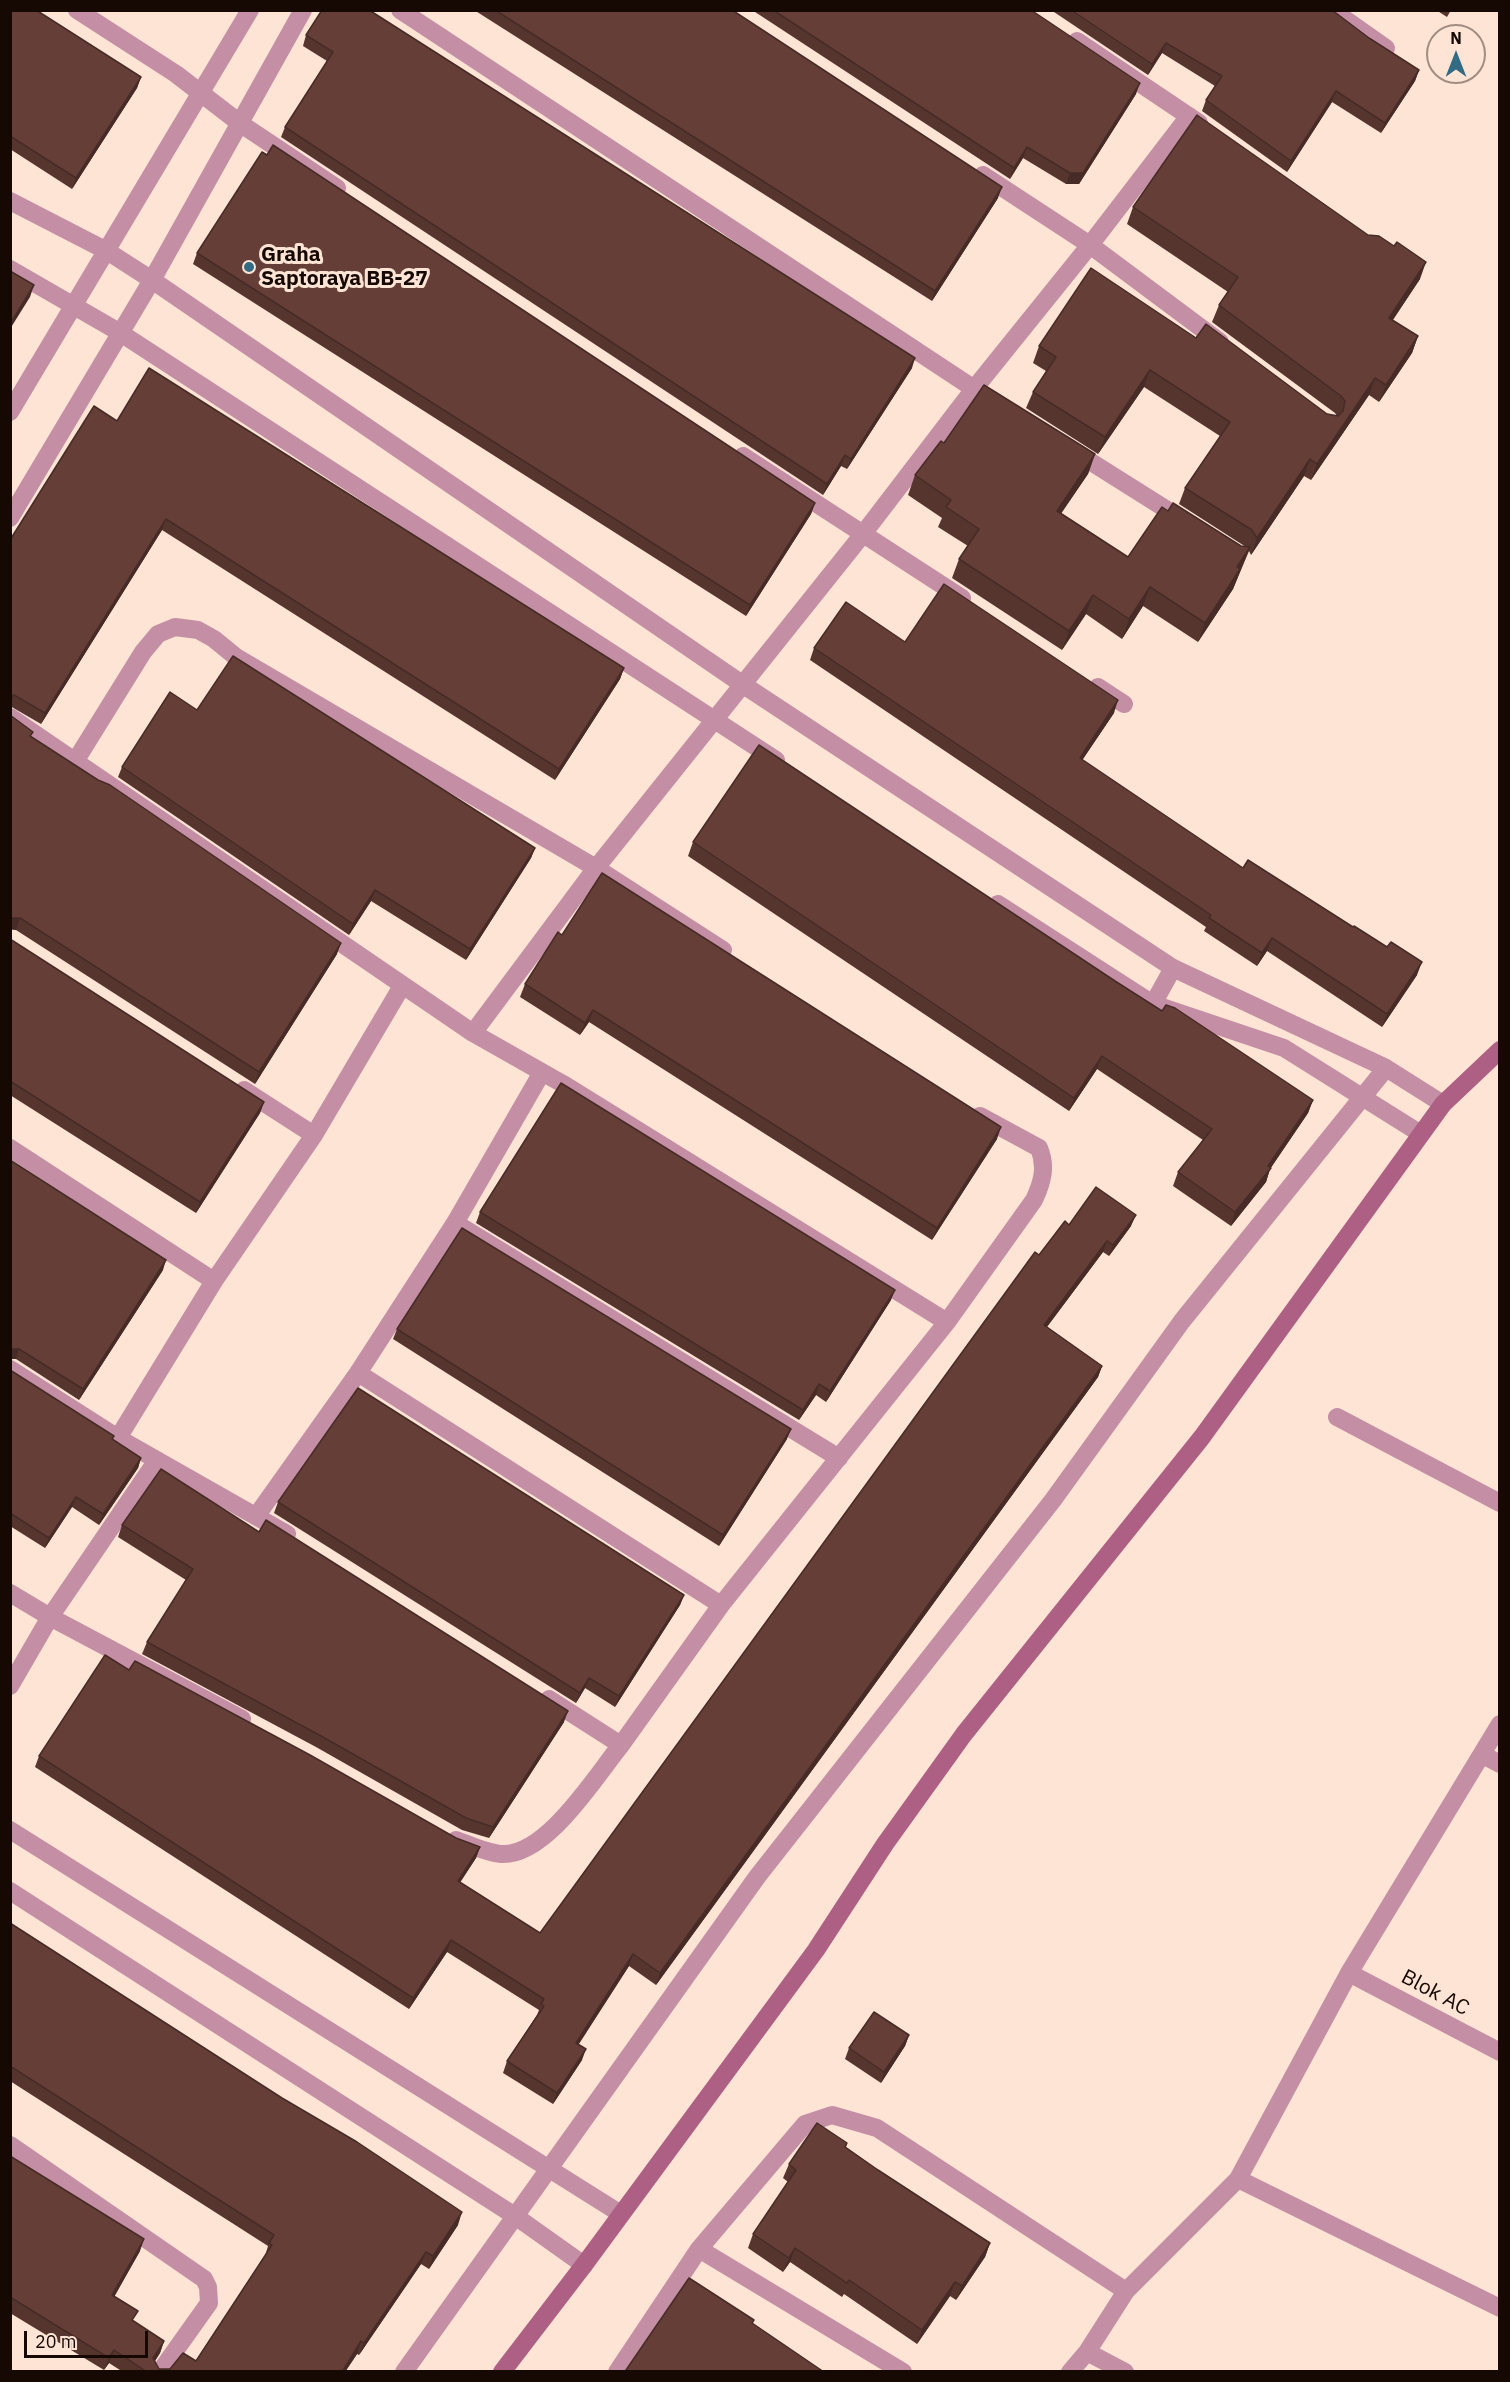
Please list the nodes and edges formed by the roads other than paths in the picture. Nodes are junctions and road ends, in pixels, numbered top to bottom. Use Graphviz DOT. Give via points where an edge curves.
graph roads {
  1 [pos="77,10"];
  2 [pos="250,10"];
  3 [pos="303,10"];
  4 [pos="400,10"];
  5 [pos="1332,10"];
  6 [pos="1060,30"];
  7 [pos="1386,48"];
  8 [pos="202,94"];
  9 [pos="1189,116"];
  10 [pos="241,124"];
  11 [pos="1218,136"];
  12 [pos="970,167"];
  13 [pos="10,201"];
  14 [pos="356,201"];
  15 [pos="1090,245"];
  16 [pos="107,251"];
  17 [pos="10,269"];
  18 [pos="152,280"];
  19 [pos="73,305"];
  20 [pos="118,332"];
  21 [pos="1233,351"];
  22 [pos="974,389"];
  23 [pos="994,401"];
  24 [pos="10,412"];
  25 [pos="1053,438"];
  26 [pos="730,448"];
  27 [pos="10,518"];
  28 [pos="1201,531"];
  29 [pos="863,534"];
  30 [pos="974,606"];
  31 [pos="1084,678"];
  32 [pos="742,684"];
  33 [pos="1124,704"];
  34 [pos="10,717"];
  35 [pos="713,720"];
  36 [pos="76,759"];
  37 [pos="793,772"];
  38 [pos="596,868"];
  39 [pos="983,894"];
  40 [pos="735,958"];
  41 [pos="1173,968"];
  42 [pos="402,986"];
  43 [pos="1154,1004"];
  44 [pos="473,1032"];
  45 [pos="1500,1050"];
  46 [pos="1386,1068"];
  47 [pos="541,1074"];
  48 [pos="226,1078"];
  49 [pos="1364,1096"];
  50 [pos="1443,1104"];
  51 [pos="963,1105"];
  52 [pos="1421,1134"];
  53 [pos="314,1135"];
  54 [pos="10,1148"];
  55 [pos="455,1222"];
  56 [pos="214,1281"];
  57 [pos="947,1322"];
  58 [pos="10,1369"];
  59 [pos="358,1373"];
  60 [pos="1337,1417"];
  61 [pos="118,1438"];
  62 [pos="839,1458"];
  63 [pos="157,1460"];
  64 [pos="1500,1503"];
  65 [pos="257,1515"];
  66 [pos="306,1546"];
  67 [pos="10,1593"];
  68 [pos="722,1605"];
  69 [pos="50,1617"];
  70 [pos="10,1686"];
  71 [pos="532,1689"];
  72 [pos="1500,1724"];
  73 [pos="260,1729"];
  74 [pos="621,1745"];
  75 [pos="1483,1755"];
  76 [pos="1500,1764"];
  77 [pos="436,1828"];
  78 [pos="10,1830"];
  79 [pos="10,1891"];
  80 [pos="1349,1973"];
  81 [pos="1500,2052"];
  82 [pos="10,2145"];
  83 [pos="547,2169"];
  84 [pos="1238,2179"];
  85 [pos="621,2214"];
  86 [pos="515,2216"];
  87 [pos="699,2249"];
  88 [pos="584,2265"];
  89 [pos="1126,2291"];
  90 [pos="1500,2308"];
  91 [pos="1087,2352"];
  92 [pos="160,2372"];
  93 [pos="404,2372"];
  94 [pos="502,2372"];
  95 [pos="617,2372"];
  96 [pos="903,2372"];
  97 [pos="1071,2372"];
  98 [pos="1125,2372"];
  1 -- 8 [label="street"];
  2 -- 8 [label="street"];
  3 -- 10 [label="street"];
  4 -- 22 [label="street"];
  5 -- 7 [label="street"];
  6 -- 9 [label="street"];
  8 -- 10 [label="street"];
  8 -- 16 [label="street"];
  9 -- 11 [label="street"];
  9 -- 15 [label="street"];
  10 -- 14 [label="street"];
  10 -- 18 [label="street"];
  12 -- 15 [label="street"];
  13 -- 16 [label="street"];
  15 -- 21 [label="street"];
  15 -- 22 [label="street"];
  16 -- 18 [label="street"];
  16 -- 19 [label="street"];
  17 -- 19 [label="street"];
  18 -- 20 [label="street"];
  18 -- 32 [label="street"];
  19 -- 20 [label="street"];
  19 -- 24 [label="street"];
  20 -- 27 [label="street"];
  20 -- 35 [label="street"];
  22 -- 23 [label="street"];
  22 -- 29 [label="street"];
  25 -- 28 [label="street"];
  26 -- 29 [label="street"];
  29 -- 30 [label="street"];
  29 -- 32 [label="street"];
  31 -- 33 [label="street"];
  32 -- 35 [label="street"];
  32 -- 41 [label="street"];
  34 -- 36 [label="street"];
  35 -- 37 [label="street"];
  35 -- 38 [label="street"];
  36 -- 38 [label="street" via="158,634 175,627 198,630 236,657"];
  36 -- 42 [label="street"];
  38 -- 40 [label="street"];
  38 -- 44 [label="street"];
  39 -- 43 [label="street"];
  41 -- 43 [label="street"];
  41 -- 46 [label="street"];
  42 -- 44 [label="street"];
  42 -- 53 [label="street"];
  43 -- 49 [label="street" via="1284,1048"];
  44 -- 47 [label="street"];
  45 -- 50 [label="street"];
  46 -- 49 [label="street"];
  46 -- 50 [label="street"];
  47 -- 55 [label="street"];
  47 -- 57 [label="street"];
  48 -- 53 [label="street"];
  49 -- 52 [label="street"];
  49 -- 83 [label="street" via="1182,1321 1053,1500 757,1877"];
  50 -- 52 [label="street"];
  51 -- 57 [label="street" via="1039,1148 1042,1182 1034,1200"];
  52 -- 85 [label="street" via="1202,1437 964,1734 816,1950"];
  53 -- 56 [label="street"];
  54 -- 56 [label="street"];
  55 -- 59 [label="street"];
  55 -- 62 [label="street"];
  56 -- 61 [label="street"];
  57 -- 62 [label="street"];
  58 -- 61 [label="street"];
  59 -- 65 [label="street"];
  59 -- 68 [label="street"];
  60 -- 64 [label="street"];
  61 -- 63 [label="street"];
  62 -- 68 [label="street"];
  63 -- 65 [label="street"];
  63 -- 69 [label="street"];
  65 -- 66 [label="street"];
  67 -- 69 [label="street"];
  68 -- 74 [label="street"];
  69 -- 70 [label="street"];
  69 -- 73 [label="street"];
  71 -- 74 [label="street"];
  72 -- 75 [label="street"];
  74 -- 77 [label="street" via="560,1821 535,1844 518,1852 500,1854 457,1840"];
  75 -- 76 [label="street"];
  75 -- 80 [label="street"];
  78 -- 83 [label="street"];
  79 -- 86 [label="street"];
  80 -- 81 [label="street, Blok AC"];
  80 -- 84 [label="street"];
  82 -- 92 [label="street" via="204,2279 209,2304"];
  83 -- 85 [label="street"];
  83 -- 86 [label="street"];
  84 -- 89 [label="street"];
  84 -- 90 [label="street"];
  85 -- 88 [label="street"];
  86 -- 88 [label="street"];
  86 -- 93 [label="street"];
  87 -- 89 [label="street" via="805,2124 832,2115 877,2128"];
  87 -- 95 [label="street"];
  87 -- 96 [label="street"];
  88 -- 94 [label="street"];
  89 -- 91 [label="street"];
  91 -- 97 [label="street"];
  91 -- 98 [label="street"];
}
